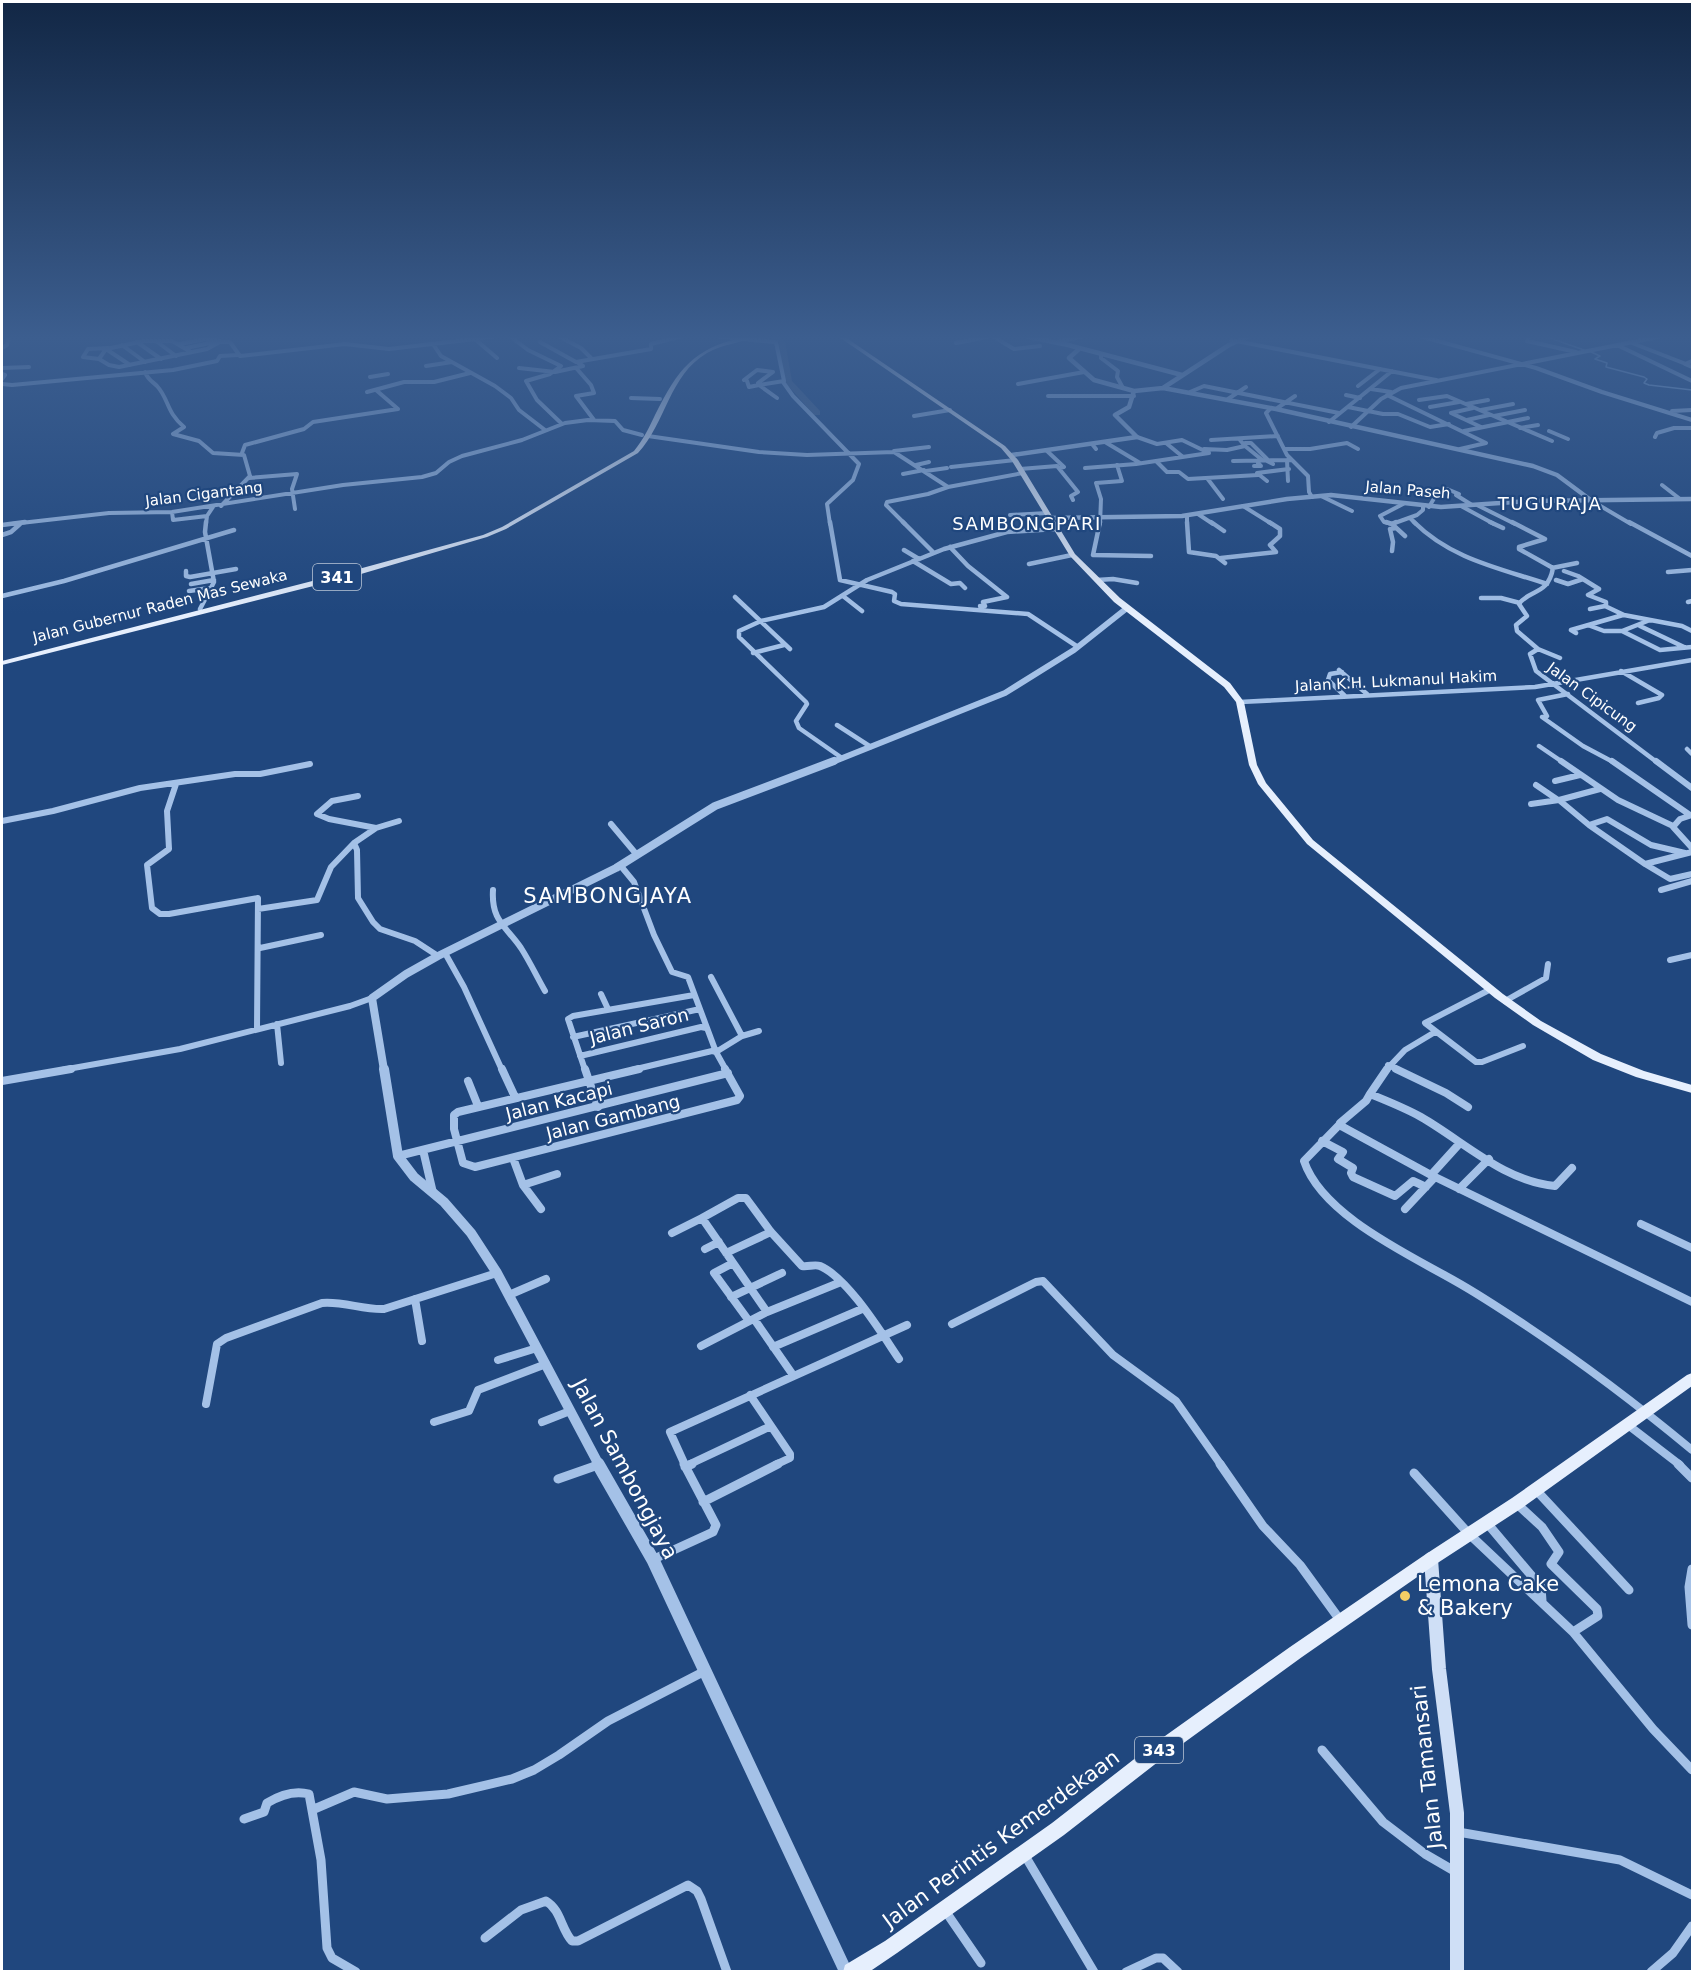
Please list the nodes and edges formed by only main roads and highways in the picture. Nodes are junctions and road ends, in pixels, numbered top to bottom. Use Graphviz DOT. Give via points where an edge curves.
graph roads {
  1 [pos="648,429"];
  2 [pos="975,429"];
  3 [pos="230,603"];
  4 [pos="55,648"];
  5 [pos="2,662"];
  6 [pos="1692,1089"];
  7 [pos="1692,1379"];
  8 [pos="1431,1559"];
  9 [pos="852,1971"];
  10 [pos="1457,1971"];
  1 -- 3 [label="main road, Jalan Gubernur Raden Mas Sewaka / 341" via="645,443 636,452 485,536"];
  2 -- 6 [label="main road" via="1014,458 1072,555 1127,608 1227,685 1240,702 1253,765 1262,784 1310,842 1537,1023 1597,1057"];
  3 -- 4 [label="main road, Jalan Gubernur Raden Mas Sewaka / 341"];
  3 -- 4 [label="main road, Jalan Gubernur Raden Mas Sewaka / 341"];
  4 -- 5 [label="main road, Jalan Gubernur Raden Mas Sewaka / 341"];
  7 -- 8 [label="main road, Jalan Perintis Kemerdekaan / 343"];
  8 -- 9 [label="main road, Jalan Perintis Kemerdekaan / 343" via="1156,1752 1058,1829"];
  8 -- 10 [label="main road, Jalan Tamansari" via="1438,1669 1457,1813"];
}
